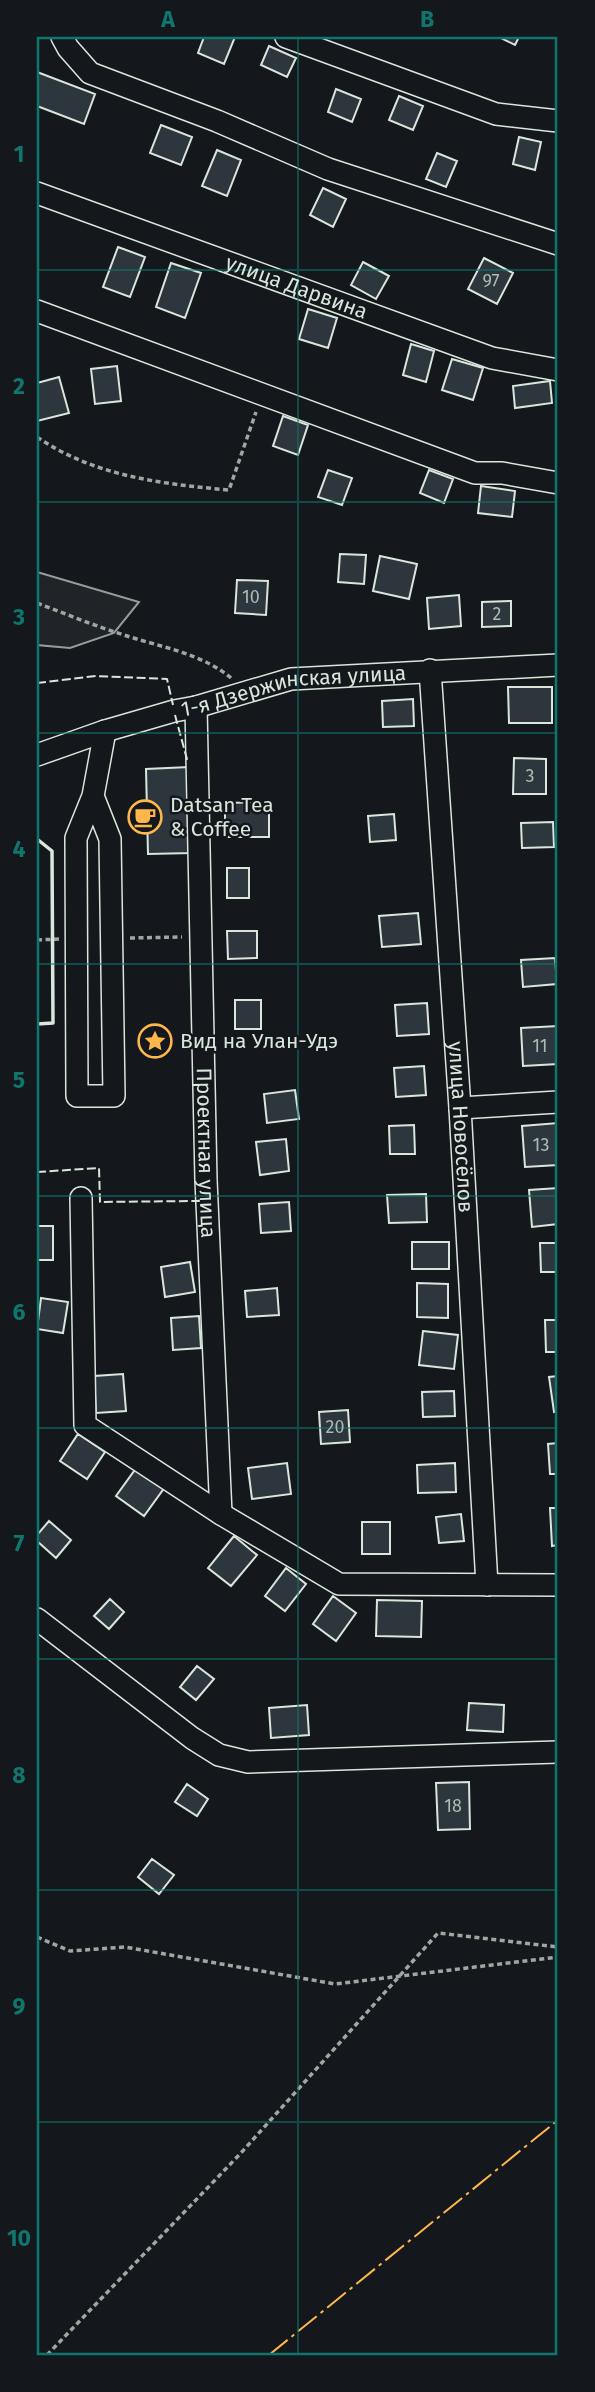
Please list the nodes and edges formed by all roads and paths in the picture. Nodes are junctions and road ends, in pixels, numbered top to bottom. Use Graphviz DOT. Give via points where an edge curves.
graph roads {
  1 [pos="62,37"];
  2 [pos="286,37"];
  3 [pos="558,121"];
  4 [pos="37,193"];
  5 [pos="558,244"];
  6 [pos="37,311"];
  7 [pos="558,370"];
  8 [pos="262,393"];
  9 [pos="37,437"];
  10 [pos="558,483"];
  11 [pos="37,603"];
  12 [pos="558,666"];
  13 [pos="430,670"];
  14 [pos="243,693"];
  15 [pos="196,707"];
  16 [pos="106,731"];
  17 [pos="37,755"];
  18 [pos="93,796"];
  19 [pos="37,940"];
  20 [pos="53,940"];
  21 [pos="558,1102"];
  22 [pos="460,1108"];
  23 [pos="81,1198"];
  24 [pos="221,1514"];
  25 [pos="487,1584"];
  26 [pos="558,1585"];
  27 [pos="37,1619"];
  28 [pos="558,1752"];
  29 [pos="37,1937"];
  30 [pos="558,1947"];
  31 [pos="558,1957"];
  32 [pos="400,1976"];
  33 [pos="47,2355"];
  1 -- 5 [label="street" via="90,73 328,169"];
  2 -- 3 [label="street" via="496,114"];
  4 -- 7 [label="street, улица Дарвина" via="492,358"];
  6 -- 8 [label="street"];
  8 -- 9 [label="path" via="229,490 180,486 94,468"];
  8 -- 10 [label="street" via="475,472"];
  11 -- 14 [label="path" via="213,665"];
  12 -- 13 [label="street, 1-я Дзержинская улица"];
  13 -- 14 [label="street, 1-я Дзержинская улица" via="291,679"];
  13 -- 22 [label="street, улица Новосёлов"];
  14 -- 15 [label="street, 1-я Дзержинская улица"];
  15 -- 16 [label="street, 1-я Дзержинская улица"];
  15 -- 24 [label="street, Проектная улица" via="206,1180"];
  16 -- 17 [label="street, 1-я Дзержинская улица"];
  16 -- 18 [label="street"];
  18 -- 18 [label="street" via="76,838 77,1096 114,1096 110,839"];
  19 -- 20 [label="path"];
  21 -- 22 [label="street"];
  22 -- 25 [label="street, улица Новосёлов"];
  23 -- 24 [label="street" via="85,1424"];
  24 -- 25 [label="street" via="338,1584"];
  25 -- 26 [label="street"];
  27 -- 28 [label="street" via="219,1755 248,1762"];
  29 -- 32 [label="path" via="70,1951 125,1947 335,1984"];
  30 -- 32 [label="path" via="439,1933"];
  31 -- 32 [label="path"];
  32 -- 33 [label="path" via="241,2153"];
}
